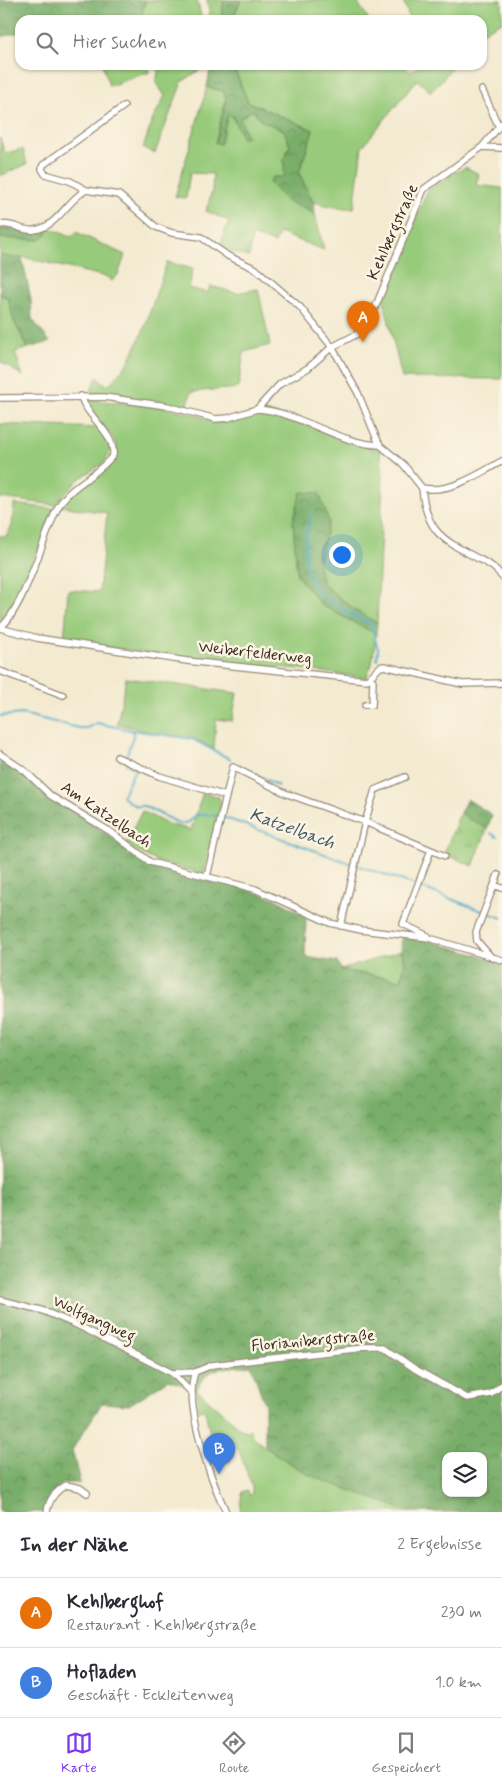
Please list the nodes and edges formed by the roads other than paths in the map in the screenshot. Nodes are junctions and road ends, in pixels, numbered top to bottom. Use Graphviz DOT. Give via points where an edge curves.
graph roads {
  1 [pos="482,90"];
  2 [pos="124,106"];
  3 [pos="501,126"];
  4 [pos="482,147"];
  5 [pos="502,148"];
  6 [pos="86,190"];
  7 [pos="0,225"];
  8 [pos="332,348"];
  9 [pos="81,396"];
  10 [pos="0,398"];
  11 [pos="257,409"];
  12 [pos="380,445"];
  13 [pos="502,461"];
  14 [pos="422,488"];
  15 [pos="502,577"];
  16 [pos="0,628"];
  17 [pos="0,671"];
  18 [pos="370,678"];
  19 [pos="502,683"];
  20 [pos="64,695"];
  21 [pos="365,705"];
  22 [pos="0,754"];
  23 [pos="117,757"];
  24 [pos="404,777"];
  25 [pos="226,796"];
  26 [pos="365,822"];
  27 [pos="431,850"];
  28 [pos="445,856"];
  29 [pos="498,875"];
  30 [pos="207,876"];
  31 [pos="494,885"];
  32 [pos="502,888"];
  33 [pos="341,926"];
  34 [pos="429,938"];
  35 [pos="492,958"];
  36 [pos="502,960"];
  37 [pos="0,1300"];
  38 [pos="195,1372"];
  39 [pos="172,1373"];
  40 [pos="502,1385"];
  41 [pos="192,1393"];
  42 [pos="87,1493"];
  43 [pos="47,1512"];
  44 [pos="226,1512"];
  1 -- 3 [label="street"];
  2 -- 6 [label="street" via="43,165 45,174 70,181"];
  3 -- 4 [label="street, Kehlbergstraße"];
  4 -- 5 [label="street"];
  4 -- 8 [label="street, Kehlbergstraße" via="424,189 370,320 359,333"];
  6 -- 7 [label="street" via="68,203 55,221 42,228 31,230"];
  6 -- 8 [label="street" via="119,195 156,227 201,237 228,256 256,269 300,307"];
  8 -- 11 [label="street, Kehlbergstraße" via="308,368 280,384"];
  8 -- 12 [label="street" via="358,393"];
  9 -- 10 [label="street"];
  9 -- 11 [label="street" via="160,404 216,418 234,417"];
  9 -- 16 [label="street" via="84,406 112,442 113,455 105,466 70,490 57,510 8,620"];
  11 -- 12 [label="street" via="278,412 334,433"];
  12 -- 14 [label="street" via="403,464"];
  13 -- 14 [label="street" via="449,487"];
  14 -- 15 [label="street" via="426,516 437,532 489,564"];
  16 -- 18 [label="street, Weiberfelderweg" via="37,638 226,666"];
  17 -- 20 [label="street"];
  18 -- 19 [label="street" via="380,666 384,666 462,684"];
  18 -- 21 [label="street" via="373,681 372,705"];
  22 -- 30 [label="street, Am Katzelbach" via="25,771 51,796 111,832 150,862"];
  23 -- 25 [label="street" via="152,774"];
  24 -- 26 [label="street" via="375,790"];
  25 -- 26 [label="street" via="233,767 285,793"];
  25 -- 30 [label="street"];
  26 -- 27 [label="street"];
  26 -- 33 [label="street"];
  27 -- 28 [label="street"];
  27 -- 34 [label="street, Am Katzelbach" via="404,924"];
  29 -- 31 [label="street"];
  30 -- 33 [label="street, Am Katzelbach" via="271,894"];
  31 -- 32 [label="street"];
  31 -- 35 [label="street" via="476,936"];
  33 -- 34 [label="street, Am Katzelbach"];
  34 -- 35 [label="street, Am Katzelbach"];
  35 -- 36 [label="street, Am Katzelbach"];
  37 -- 39 [label="street, Wolfgangweg" via="41,1310"];
  38 -- 39 [label="street, Florianibergstraße"];
  38 -- 40 [label="street, Florianibergstraße" via="212,1365 246,1360 384,1348 467,1398 490,1394"];
  38 -- 41 [label="street"];
  39 -- 41 [label="street"];
  41 -- 44 [label="street" via="205,1459"];
  42 -- 43 [label="street" via="66,1485 49,1502"];
}
